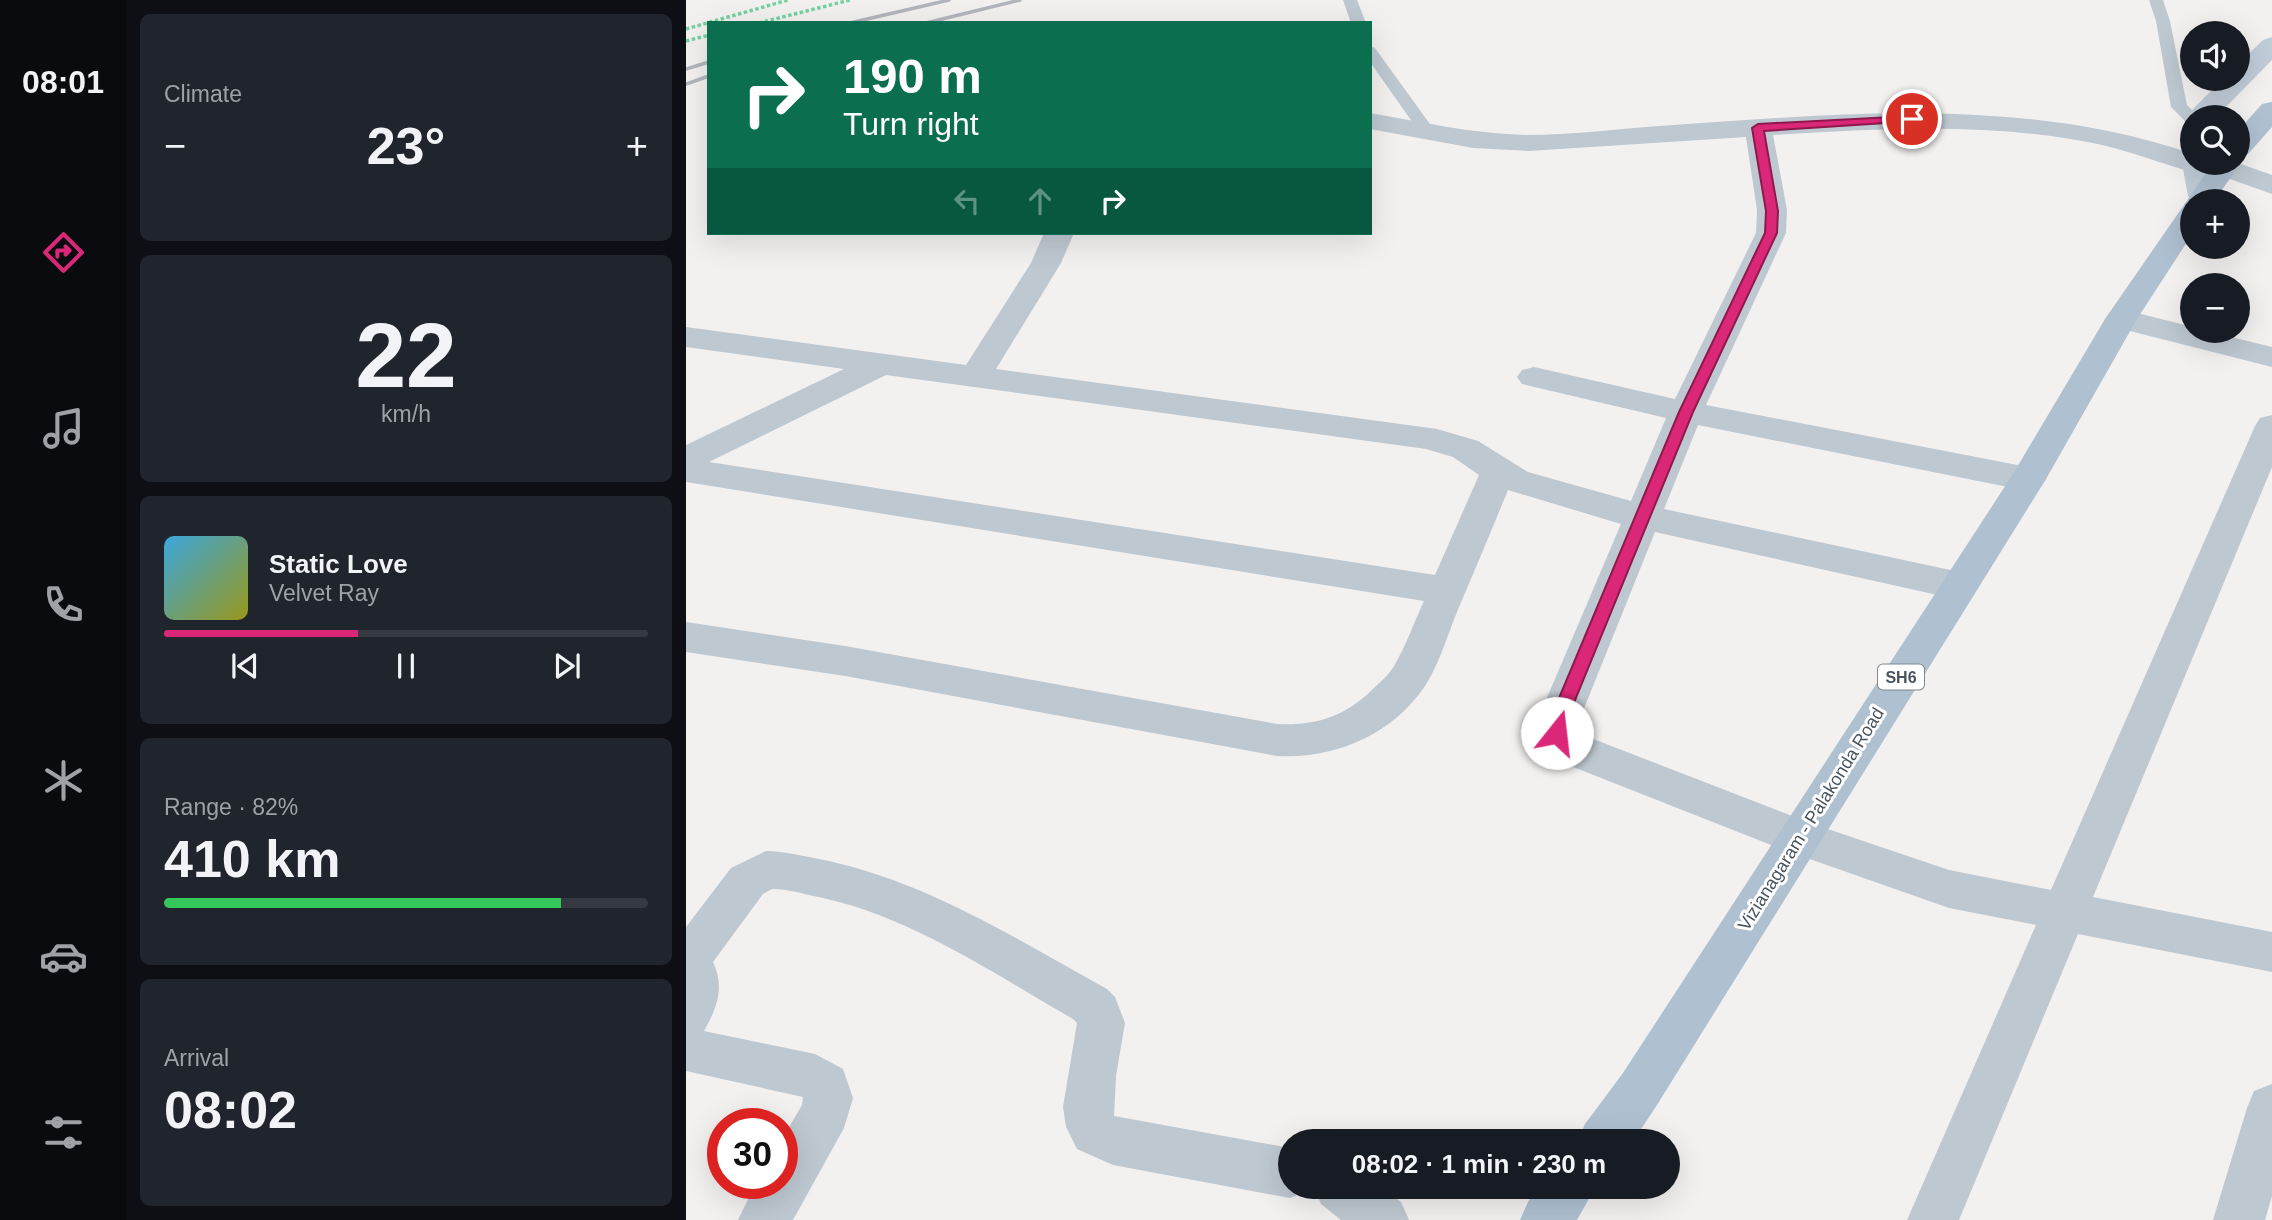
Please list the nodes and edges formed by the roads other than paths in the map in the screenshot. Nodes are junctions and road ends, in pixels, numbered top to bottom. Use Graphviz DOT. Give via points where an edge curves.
graph roads {
  1 [pos="1350,0"];
  2 [pos="2156,0"];
  3 [pos="1358,21"];
  4 [pos="2272,45"];
  5 [pos="1372,54"];
  6 [pos="2250,67"];
  7 [pos="2226,91"];
  8 [pos="2213,105"];
  9 [pos="2180,108"];
  10 [pos="2272,110"];
  11 [pos="1372,121"];
  12 [pos="2250,126"];
  13 [pos="1758,128"];
  14 [pos="1426,130"];
  15 [pos="2180,151"];
  16 [pos="2250,175"];
  17 [pos="2272,185"];
  18 [pos="2180,229"];
  19 [pos="1058,235"];
  20 [pos="2121,319"];
  21 [pos="686,337"];
  22 [pos="2272,357"];
  23 [pos="883,363"];
  24 [pos="975,376"];
  25 [pos="1534,377"];
  26 [pos="1686,412"];
  27 [pos="2272,426"];
  28 [pos="686,460"];
  29 [pos="686,470"];
  30 [pos="1498,473"];
  31 [pos="2028,479"];
  32 [pos="1642,517"];
  33 [pos="1960,586"];
  34 [pos="1448,591"];
  35 [pos="686,636"];
  36 [pos="1799,838"];
  37 [pos="2066,913"];
  38 [pos="2272,953"];
  39 [pos="687,960"];
  40 [pos="686,1018"];
  41 [pos="686,1049"];
  42 [pos="2272,1108"];
  43 [pos="1612,1129"];
  44 [pos="1278,1171"];
  45 [pos="1356,1199"];
  46 [pos="1561,1199"];
  47 [pos="777,1217"];
  48 [pos="1383,1220"];
  49 [pos="1546,1220"];
  50 [pos="1933,1220"];
  51 [pos="2239,1220"];
  1 -- 3 [label="lane"];
  2 -- 9 [label="lane"];
  4 -- 6 [label="street"];
  5 -- 14 [label="lane"];
  7 -- 8 [label="street"];
  10 -- 12 [label="main road, SH6"];
  11 -- 14 [label="street"];
  13 -- 14 [label="street" via="1529,143 1473,140"];
  13 -- 15 [label="street" via="1896,119 1961,121 2045,128"];
  13 -- 26 [label="street" via="1772,211 1771,233"];
  16 -- 17 [label="street"];
  18 -- 20 [label="main road, Vizianagaram - Palakonda Road / SH6"];
  19 -- 24 [label="street" via="1046,263"];
  20 -- 22 [label="street"];
  20 -- 31 [label="main road, Vizianagaram - Palakonda Road / SH6"];
  21 -- 23 [label="street"];
  23 -- 24 [label="street"];
  23 -- 28 [label="street"];
  24 -- 30 [label="street" via="1426,438 1454,444"];
  25 -- 26 [label="street"];
  26 -- 31 [label="street"];
  26 -- 32 [label="street"];
  27 -- 37 [label="street"];
  29 -- 34 [label="street"];
  30 -- 32 [label="street"];
  30 -- 34 [label="street"];
  31 -- 33 [label="main road, Vizianagaram - Palakonda Road / SH6"];
  32 -- 33 [label="street"];
  32 -- 36 [label="street" via="1557,733 1573,749"];
  33 -- 36 [label="main road, Vizianagaram - Palakonda Road / SH6"];
  34 -- 35 [label="street" via="1410,676 1389,701 1326,740 1303,743"];
  36 -- 37 [label="street" via="1949,889"];
  36 -- 43 [label="main road, Vizianagaram - Palakonda Road / SH6"];
  37 -- 38 [label="street"];
  37 -- 50 [label="street"];
  39 -- 40 [label="street" via="697,973"];
  39 -- 44 [label="street" via="747,881 766,870 842,882 898,900 1098,1012 1101,1023 1088,1105 1090,1126 1100,1136"];
  41 -- 47 [label="street" via="815,1077 826,1085 826,1111"];
  42 -- 51 [label="street"];
  45 -- 48 [label="street"];
  46 -- 49 [label="main road"];
}
